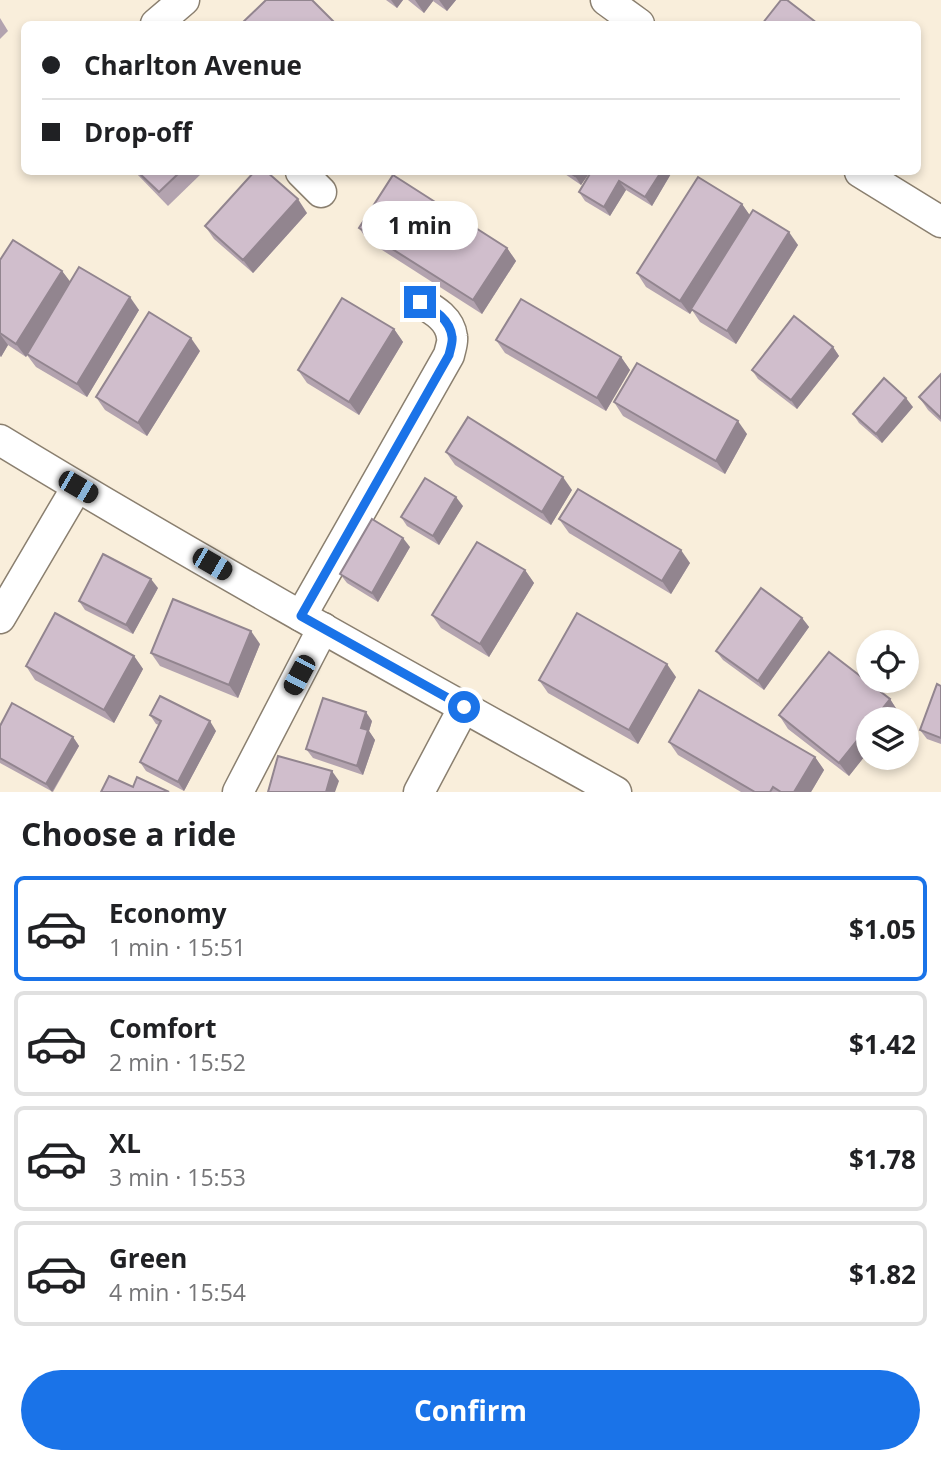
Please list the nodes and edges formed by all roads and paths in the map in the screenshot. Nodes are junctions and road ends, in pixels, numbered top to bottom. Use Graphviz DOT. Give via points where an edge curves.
graph roads {
  1 [pos="184,0"];
  2 [pos="606,0"];
  3 [pos="160,21"];
  4 [pos="635,21"];
  5 [pos="865,175"];
  6 [pos="941,222"];
  7 [pos="420,302"];
  8 [pos="0,440"];
  9 [pos="78,487"];
  10 [pos="0,618"];
  11 [pos="312,622"];
  12 [pos="464,707"];
  13 [pos="238,792"];
  14 [pos="419,792"];
  15 [pos="616,792"];
  1 -- 3 [label="street"];
  2 -- 4 [label="street"];
  5 -- 6 [label="street"];
  7 -- 11 [label="street" via="439,313 448,325 453,338 449,355"];
  8 -- 9 [label="street"];
  9 -- 10 [label="street"];
  9 -- 11 [label="street"];
  11 -- 12 [label="street"];
  11 -- 13 [label="street"];
  12 -- 14 [label="street"];
  12 -- 15 [label="street"];
}
